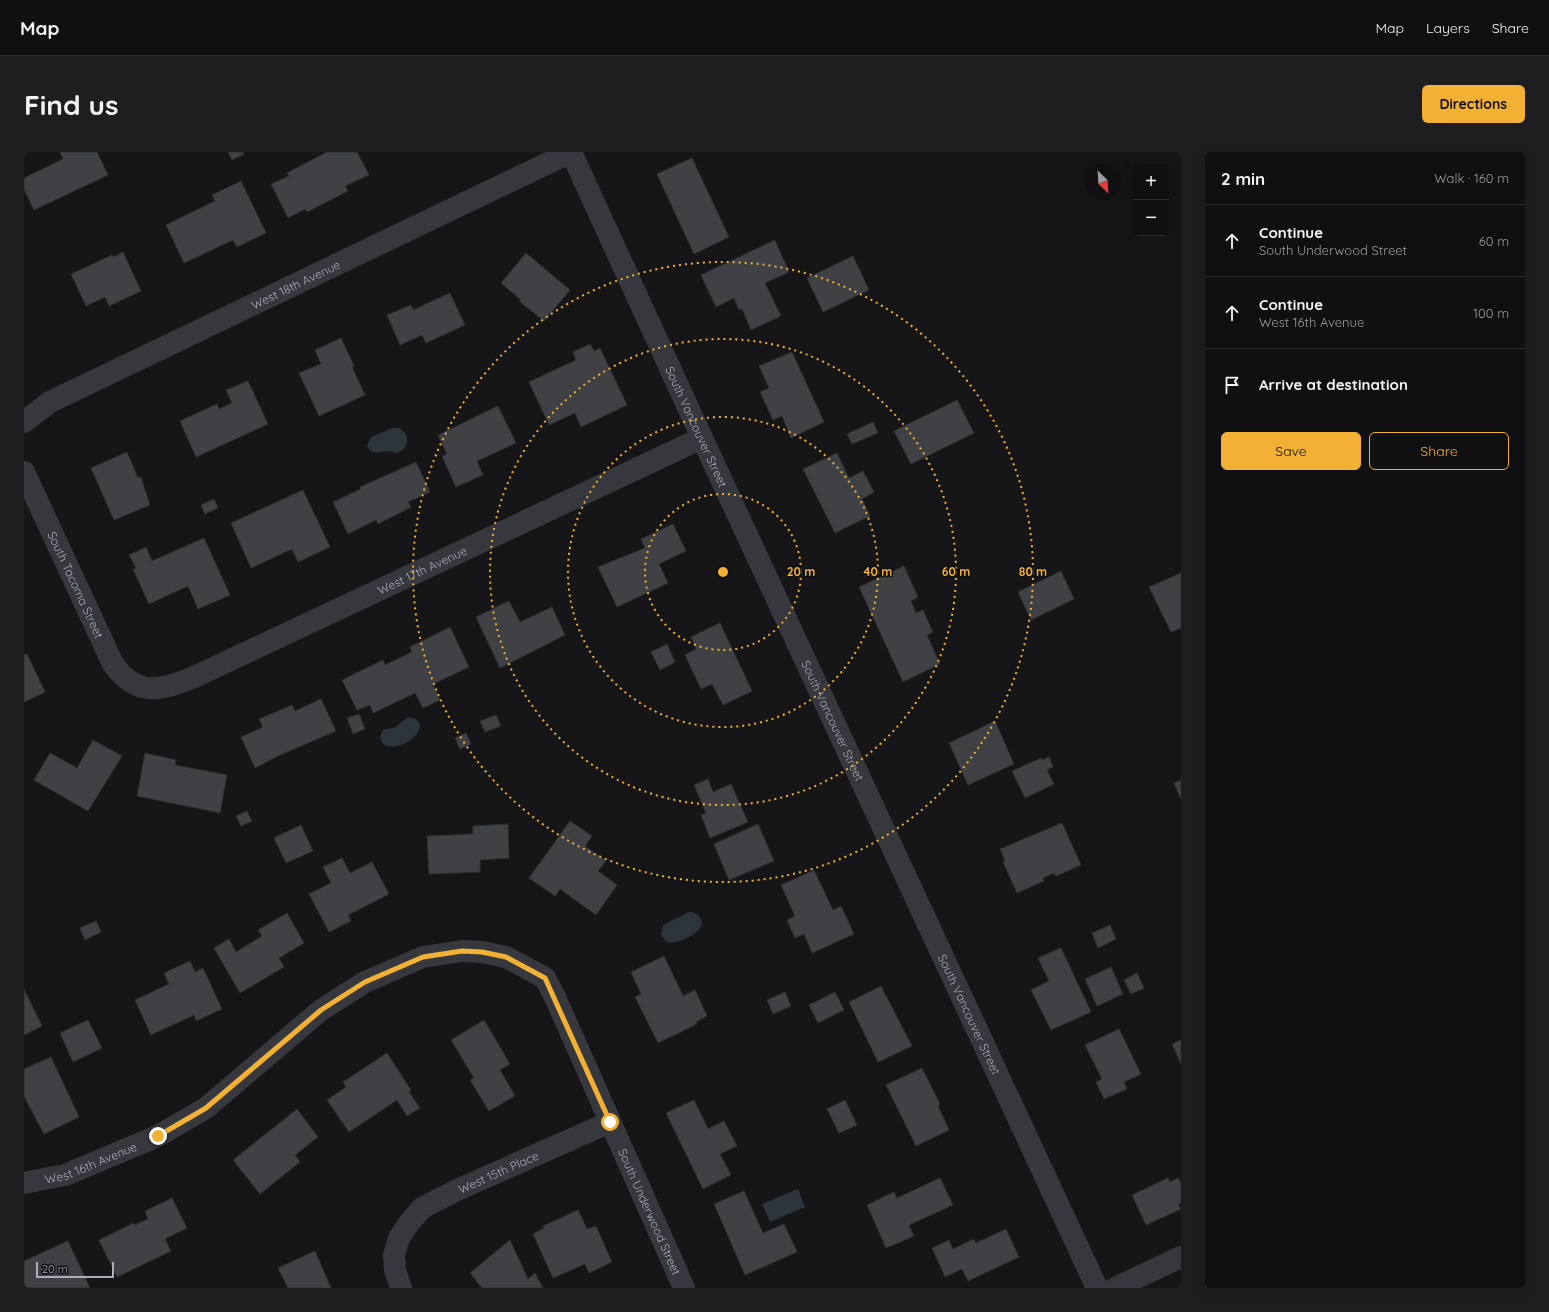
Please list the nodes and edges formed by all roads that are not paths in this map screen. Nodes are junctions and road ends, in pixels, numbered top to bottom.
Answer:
1 (571, 152) edge
2 (24, 422) edge
3 (702, 438) junction
4 (24, 472) edge
5 (140, 687) joint
6 (482, 952) joint
7 (610, 1122) junction
8 (24, 1183) edge
9 (1181, 1257) edge
10 (401, 1288) edge
11 (684, 1288) edge
12 (1097, 1288) edge
13 (1116, 1288) edge

1 - 2 street, West 18th Avenue
1 - 3 street, South Vancouver Street
3 - 5 street, West 17th Avenue
3 - 12 street, South Vancouver Street
4 - 5 street, South Tacoma Street
6 - 7 street, South Underwood Street
6 - 8 street, West 16th Avenue
7 - 10 street, West 15th Place
7 - 11 street, South Underwood Street
9 - 13 street

